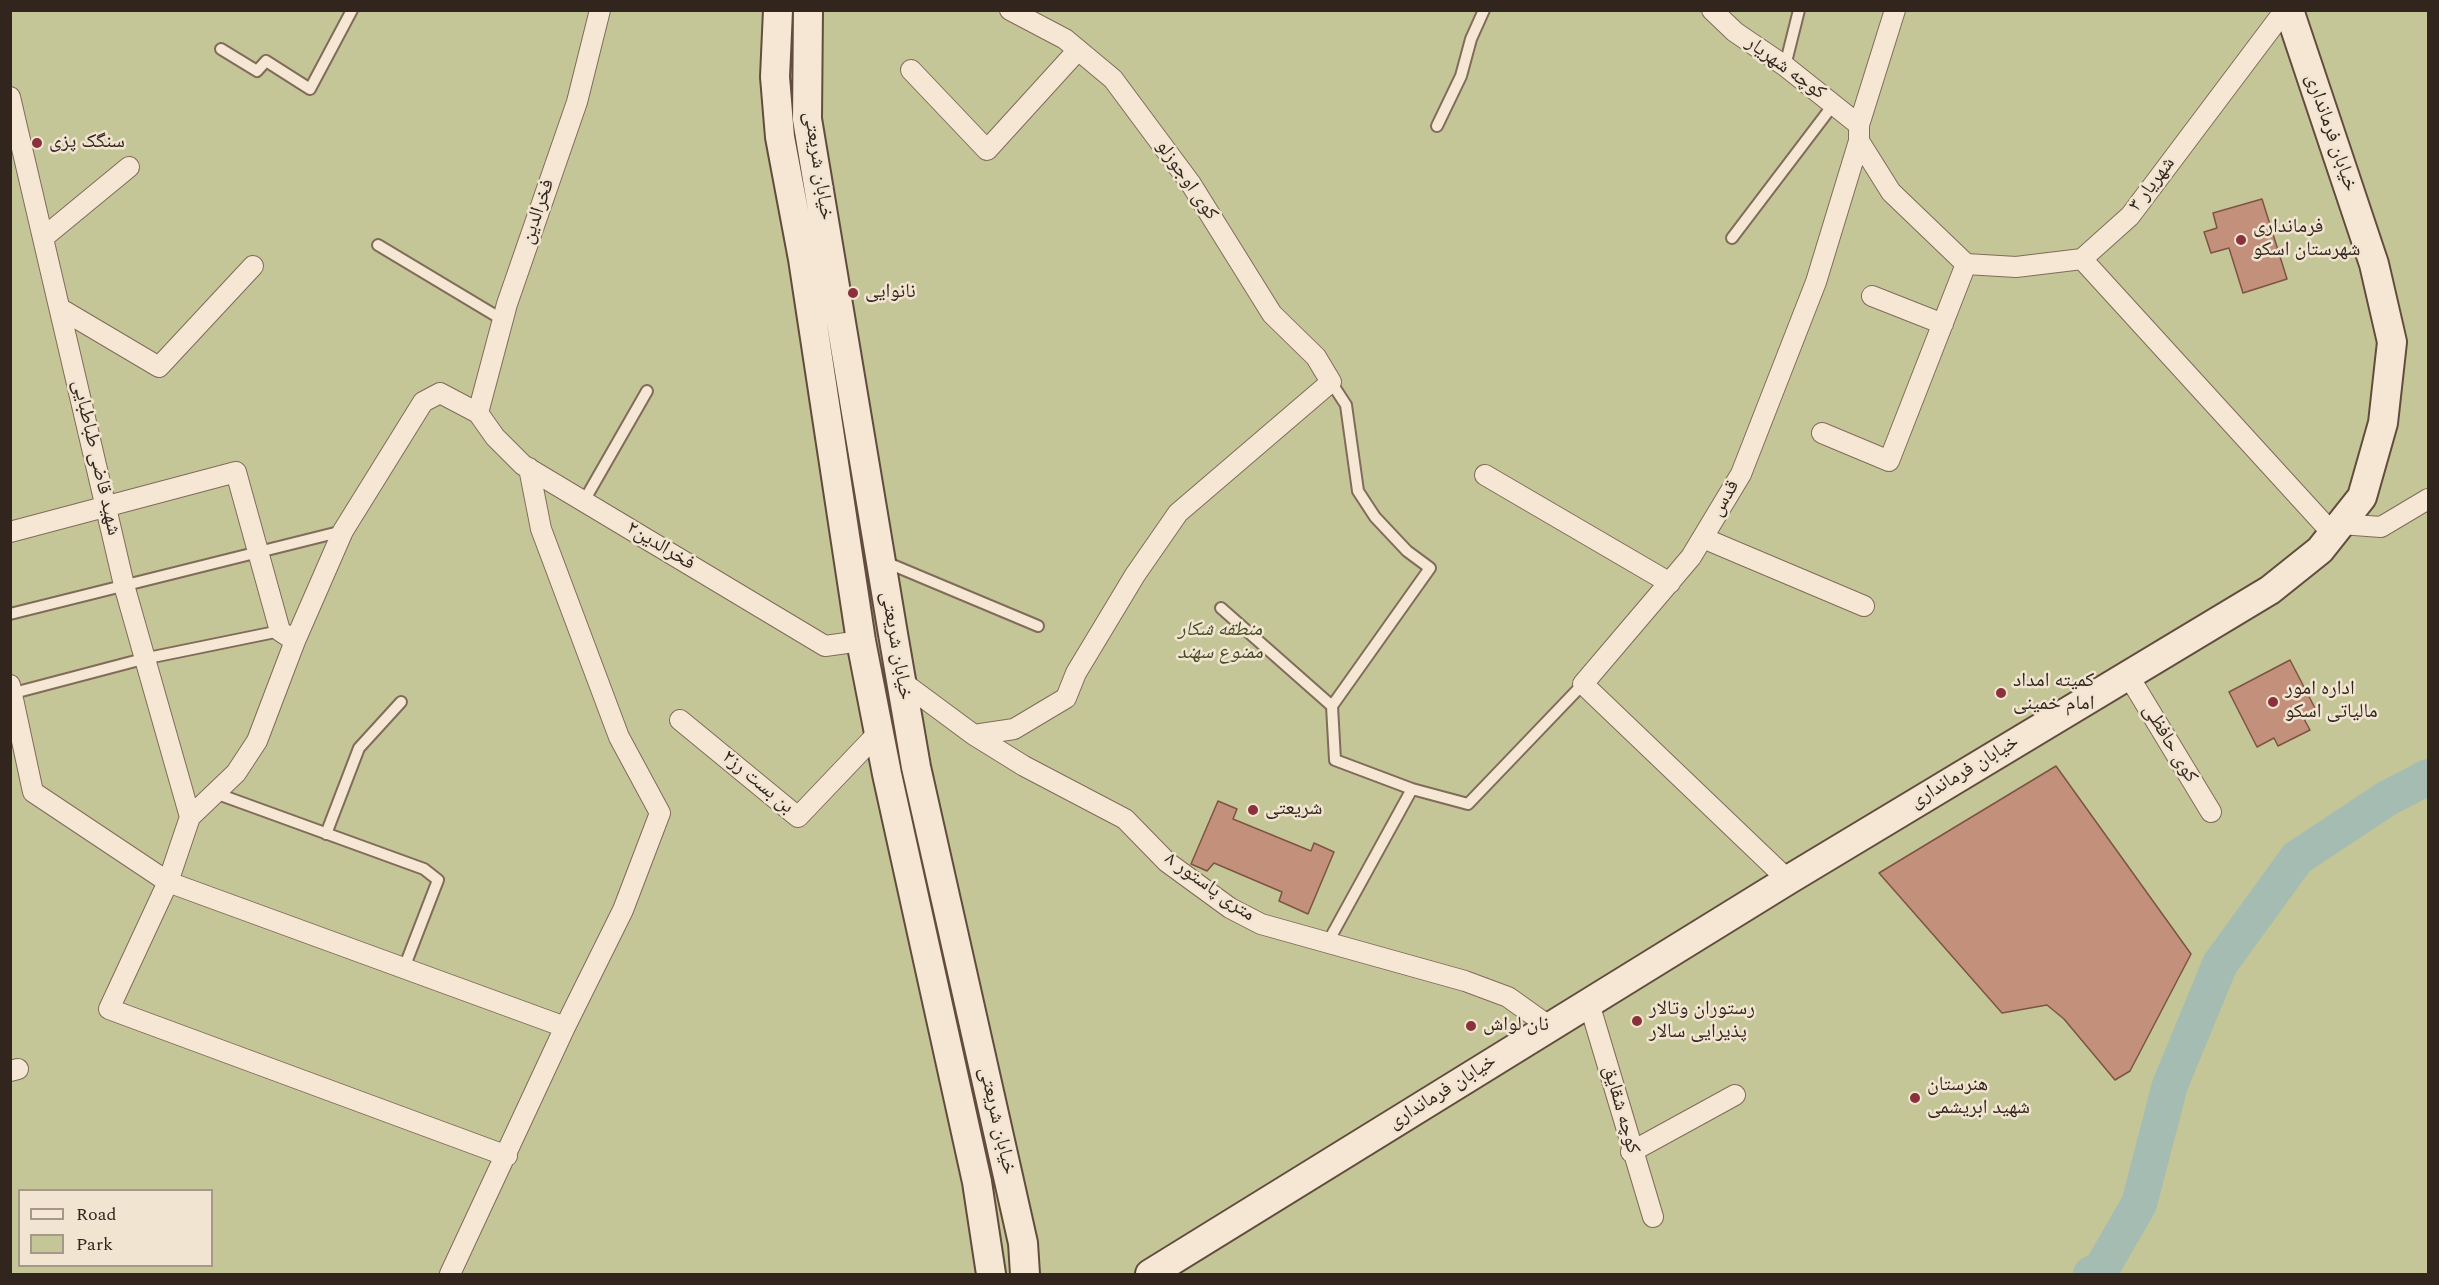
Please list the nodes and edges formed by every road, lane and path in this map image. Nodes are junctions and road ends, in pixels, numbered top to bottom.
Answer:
1 (352, 10) edge
2 (600, 10) edge
3 (778, 10) edge
4 (808, 10) edge
5 (1010, 10) edge
6 (1484, 10) edge
7 (1712, 10) edge
8 (1799, 10) edge
9 (1895, 10) edge
10 (2287, 10) edge
11 (221, 49) dead end
12 (1078, 50) junction
13 (1785, 66) junction
14 (911, 70) dead end
15 (10, 98) edge
16 (1833, 105) junction
17 (1437, 126) dead end
18 (1859, 133) junction
19 (129, 167) dead end
20 (44, 237) junction
21 (1732, 238) dead end
22 (378, 245) dead end
23 (2082, 258) junction
24 (1966, 264) junction
25 (254, 266) dead end
26 (1872, 296) dead end
27 (61, 309) junction
28 (503, 320) junction
29 (1943, 324) junction
30 (1331, 382) junction
31 (852, 387) junction
32 (647, 391) dead end
33 (822, 391) junction
34 (478, 413) junction
35 (1822, 433) dead end
36 (529, 468) junction
37 (1485, 475) dead end
38 (2428, 499) edge
39 (585, 501) junction
40 (107, 507) junction
41 (2337, 529) junction
42 (343, 531) junction
43 (10, 532) edge
44 (1703, 538) junction
45 (257, 550) junction
46 (880, 560) junction
47 (1670, 582) junction
48 (124, 585) junction
49 (1864, 606) dead end
50 (1221, 608) dead end
51 (10, 614) edge
52 (1038, 626) dead end
53 (288, 636) junction
54 (861, 641) junction
55 (143, 659) junction
56 (2128, 675) junction
57 (901, 681) junction
58 (1583, 684) junction
59 (11, 691) edge
60 (401, 702) dead end
61 (1332, 706) junction
62 (680, 720) dead end
63 (879, 732) junction
64 (974, 735) junction
65 (1412, 789) junction
66 (215, 793) junction
67 (2211, 812) dead end
68 (189, 817) junction
69 (326, 834) junction
70 (1788, 880) junction
71 (168, 882) junction
72 (1328, 942) junction
73 (404, 968) junction
74 (1589, 1002) junction
75 (565, 1027) junction
76 (1550, 1027) junction
77 (1736, 1095) dead end
78 (1631, 1152) junction
79 (507, 1156) junction
80 (1008, 1176) junction
81 (977, 1182) junction
82 (1653, 1217) dead end
83 (450, 1275) edge
84 (991, 1275) edge
85 (1025, 1275) edge
86 (1150, 1275) edge

1 - 11 lane
2 - 28 street, فخرالدین
3 - 33 main road, خیابان شریعتی
4 - 31 main road, خیابان شریعتی
5 - 12 street, کوی اوجوزلو
6 - 17 lane
7 - 13 street, کوچه شهریار
8 - 13 lane
9 - 18 street, قدس
10 - 23 street, شهریار ۳
10 - 41 main road, خیابان فرمانداری
12 - 14 street
12 - 30 street, کوی اوجوزلو
13 - 16 street, کوچه شهریار
15 - 20 street, شهید قاضی طباطبایی
16 - 18 street, کوچه شهریار
16 - 21 lane
18 - 24 street
18 - 44 street, قدس
19 - 20 street
20 - 27 street, شهید قاضی طباطبایی
22 - 28 lane
23 - 24 street
23 - 41 street
24 - 29 street
25 - 27 street
26 - 29 street
27 - 40 street, شهید قاضی طباطبایی
28 - 34 street, فخرالدین
29 - 35 street
30 - 61 lane
30 - 64 street
31 - 33 main road
31 - 46 main road, خیابان شریعتی
32 - 39 lane
33 - 54 main road, خیابان شریعتی
34 - 36 street, فخرالدین۲
34 - 42 street
36 - 39 street, فخرالدین۲
36 - 75 street
37 - 47 street
38 - 41 street
39 - 54 street, فخرالدین۲
40 - 43 street
40 - 45 street
40 - 48 street, شهید قاضی طباطبایی
41 - 56 main road, خیابان فرمانداری
42 - 45 lane
42 - 53 street
44 - 47 street, قدس
44 - 49 street
45 - 48 lane
45 - 53 street
46 - 52 lane
46 - 57 main road, خیابان شریعتی
47 - 58 street, قدس
48 - 51 lane
48 - 55 street, شهید قاضی طباطبایی
50 - 61 lane
53 - 55 lane
53 - 66 street
54 - 63 main road, خیابان شریعتی
55 - 59 lane
55 - 68 street, شهید قاضی طباطبایی
56 - 67 street, کوی حافظی
56 - 70 main road, خیابان فرمانداری
57 - 64 street, ۸ متری پاستور
57 - 80 main road, خیابان شریعتی
58 - 65 lane
58 - 70 street
59 - 71 street
60 - 69 lane
61 - 65 lane
62 - 63 street, بن بست رز۲
63 - 81 main road, خیابان شریعتی
64 - 72 street, ۸ متری پاستور
65 - 72 lane
66 - 68 street
66 - 69 lane
68 - 71 street
69 - 73 lane
70 - 74 main road, خیابان فرمانداری
71 - 73 street
71 - 79 street
72 - 76 street, ۸ متری پاستور
73 - 75 street
74 - 76 main road, خیابان فرمانداری
74 - 78 street, کوچه شقایق
75 - 79 street
76 - 86 main road, خیابان فرمانداری
77 - 78 street
78 - 82 street, کوچه شقایق
79 - 83 street
80 - 81 main road
80 - 85 main road, خیابان شریعتی
81 - 84 main road, خیابان شریعتی

